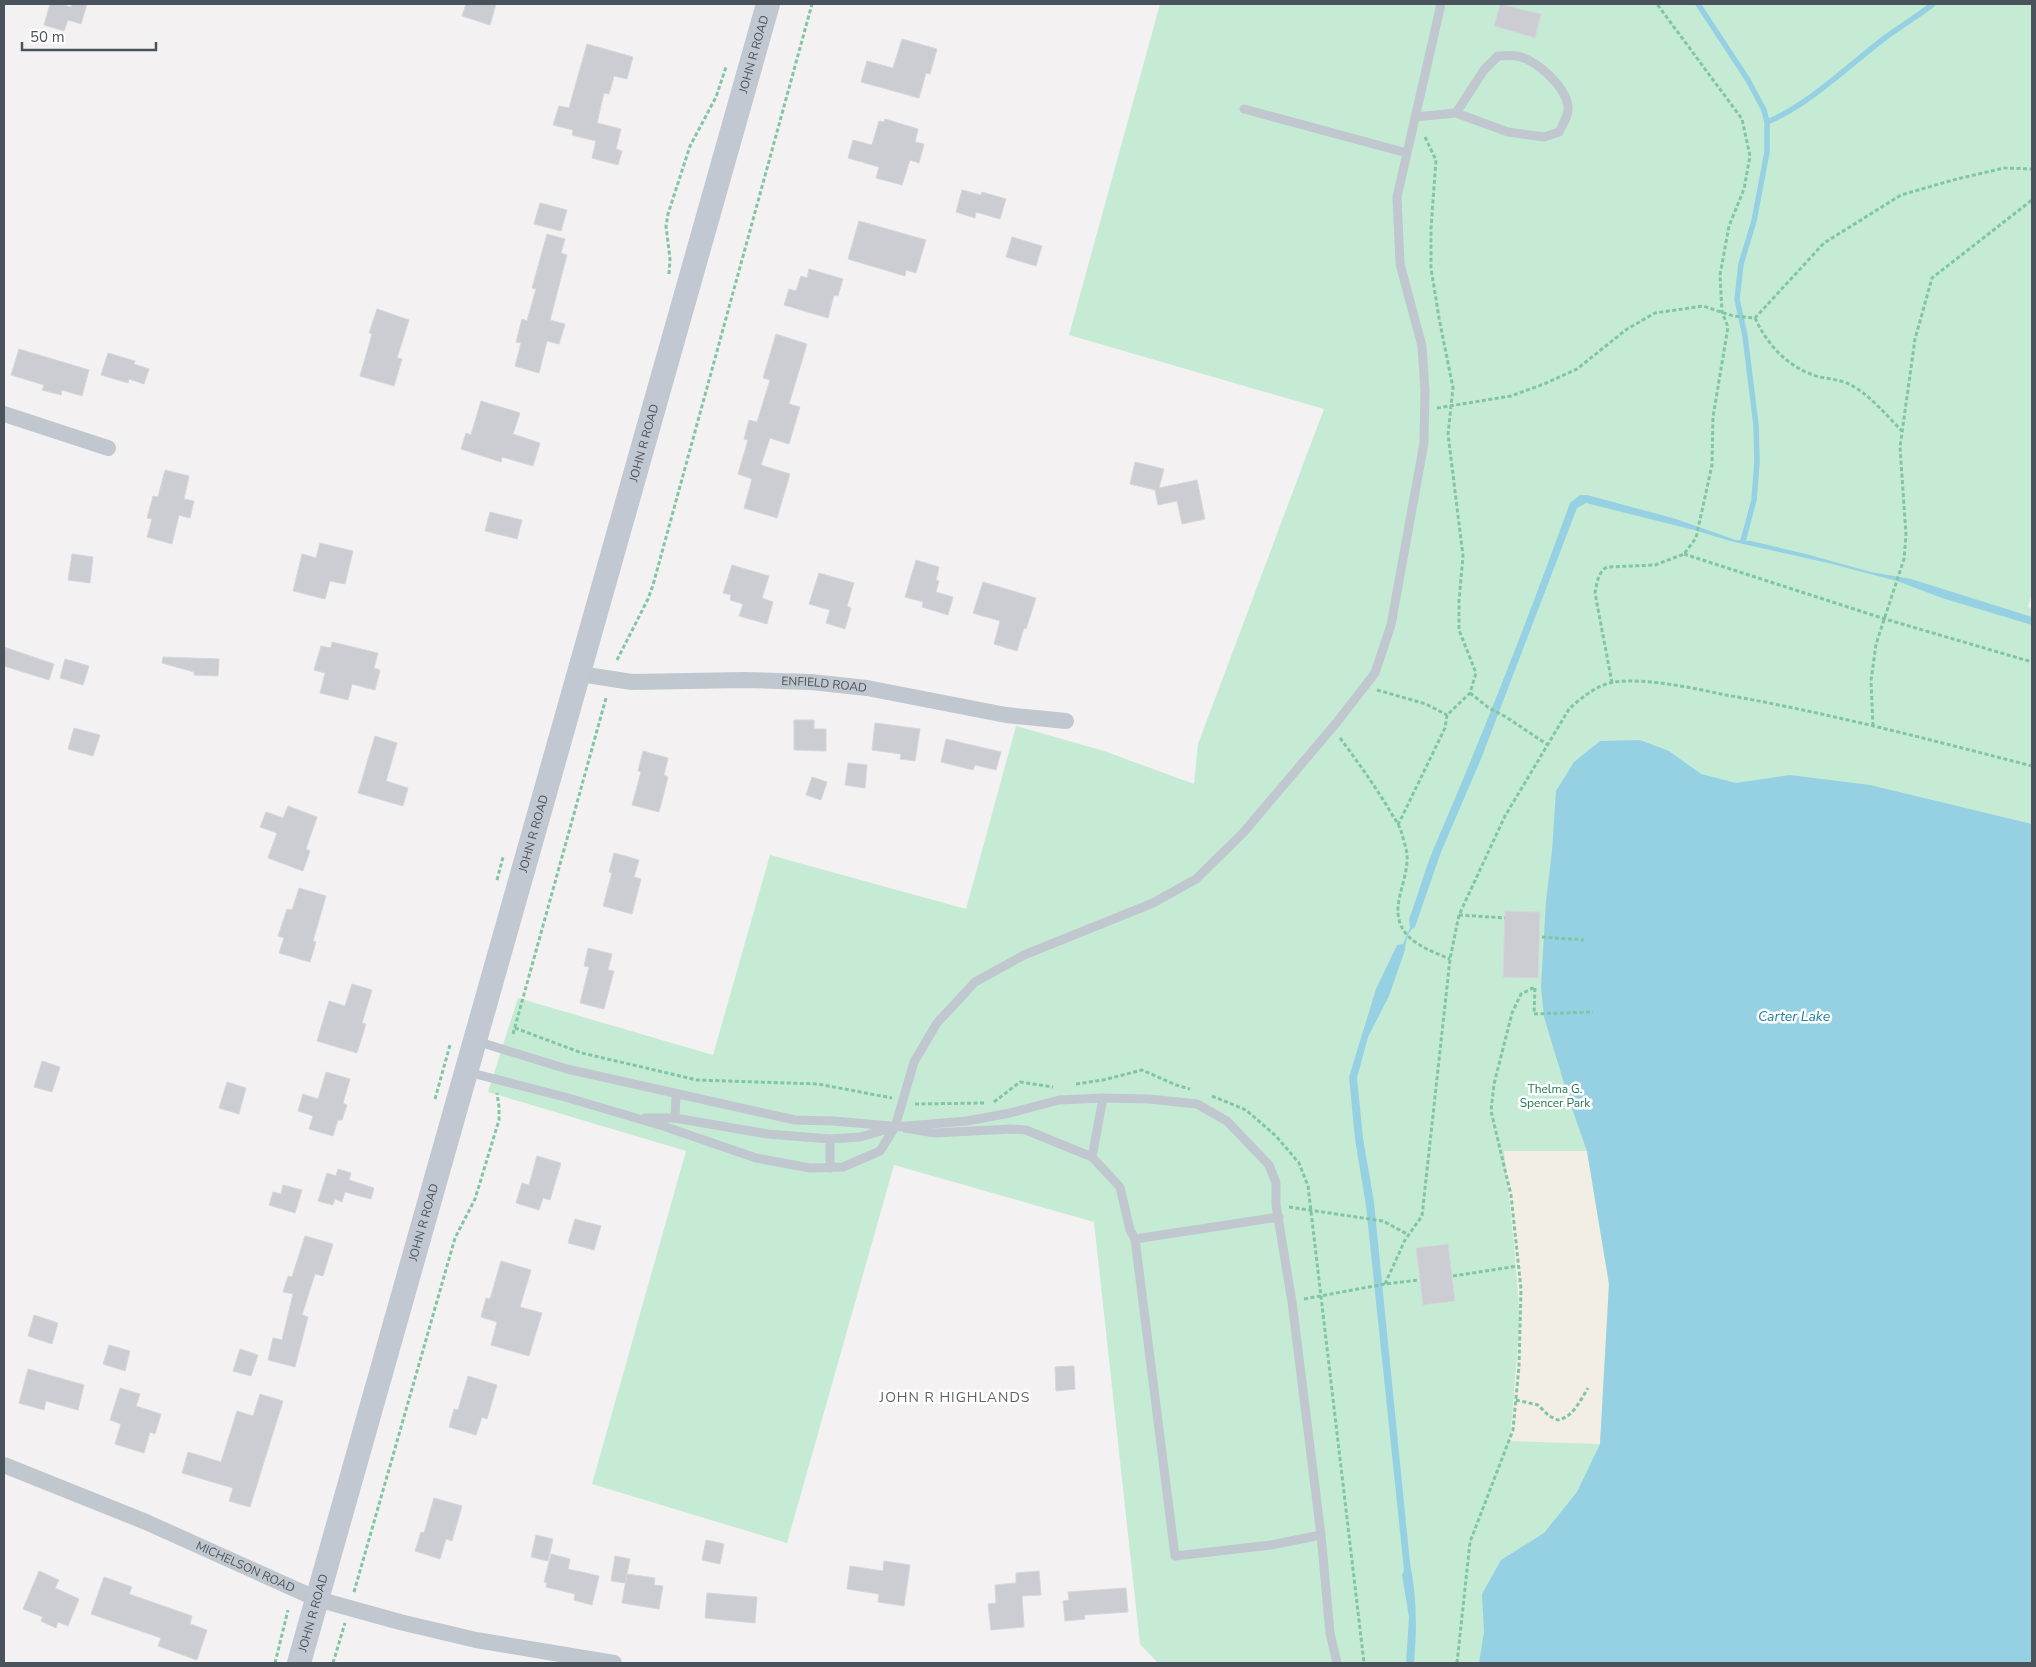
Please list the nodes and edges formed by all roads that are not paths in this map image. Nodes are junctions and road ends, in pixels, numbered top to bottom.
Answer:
1 (768, 4) edge
2 (1441, 4) edge
3 (1244, 109) dead end
4 (1456, 113) junction
5 (1415, 117) junction
6 (1407, 153) junction
7 (4, 414) edge
8 (108, 448) dead end
9 (580, 674) junction
10 (1066, 721) dead end
11 (476, 1041) junction
12 (467, 1072) junction
13 (676, 1094) junction
14 (1103, 1098) junction
15 (675, 1118) junction
16 (637, 1119) junction
17 (895, 1127) junction
18 (830, 1139) junction
19 (1092, 1158) junction
20 (830, 1168) junction
21 (1279, 1217) junction
22 (1134, 1239) junction
23 (4, 1465) edge
24 (1321, 1535) junction
25 (317, 1599) junction
26 (299, 1663) edge
27 (614, 1663) edge
28 (1337, 1663) edge

1 - 9 main road, JOHN R ROAD
2 - 5 lane
3 - 6 lane
4 - 4 lane
4 - 5 lane
5 - 6 lane
6 - 17 lane
7 - 8 street
9 - 10 street, ENFIELD ROAD
9 - 11 main road, JOHN R ROAD
11 - 12 main road, JOHN R ROAD
11 - 13 lane
12 - 16 lane
12 - 25 main road, JOHN R ROAD
13 - 15 lane
13 - 17 lane
14 - 17 lane
14 - 19 lane
14 - 21 lane
15 - 16 lane
15 - 18 lane
16 - 20 lane
17 - 18 lane
17 - 19 lane
17 - 20 lane
18 - 20 lane
19 - 22 lane
21 - 22 lane
21 - 24 lane
22 - 24 lane
23 - 25 street, MICHELSON ROAD
24 - 28 lane
25 - 26 main road, JOHN R ROAD
25 - 27 street, MICHELSON ROAD

